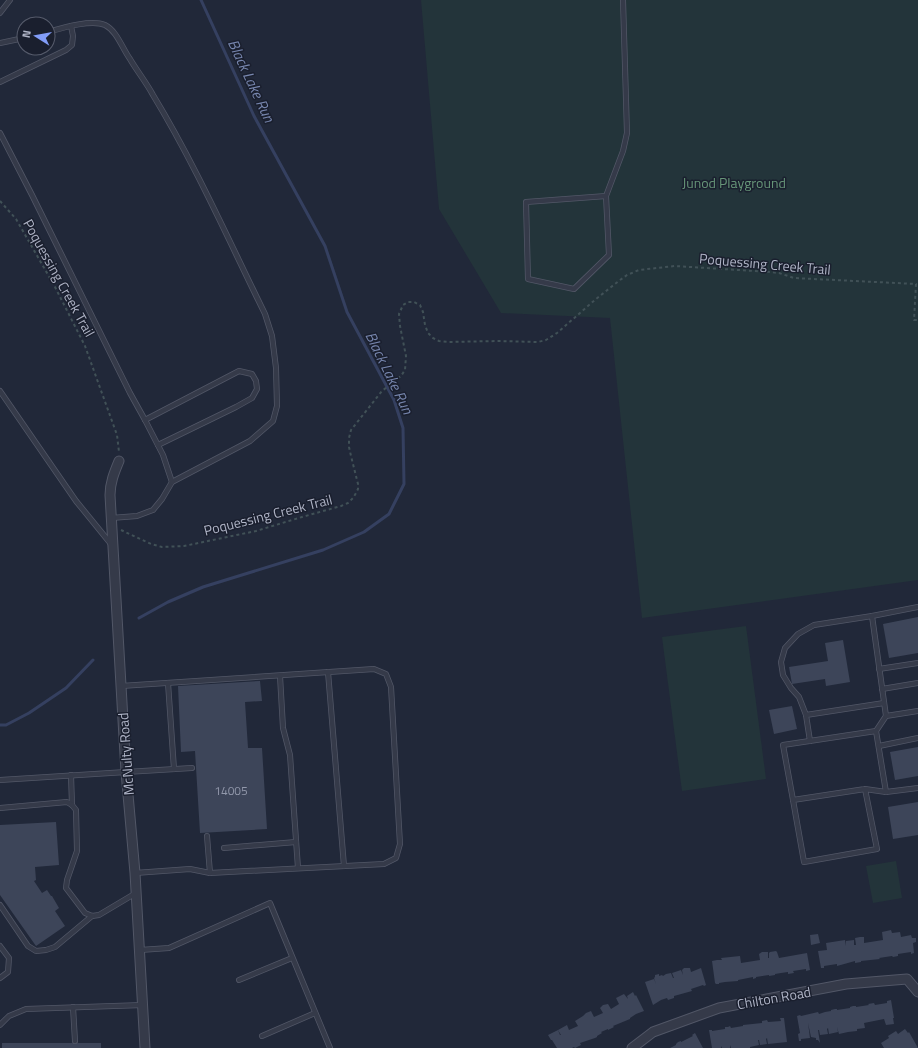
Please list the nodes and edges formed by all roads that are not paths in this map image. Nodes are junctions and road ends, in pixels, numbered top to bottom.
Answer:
1 (10, 0) edge
2 (623, 0) edge
3 (0, 13) edge
4 (71, 26) junction
5 (56, 30) edge
6 (16, 40) edge
7 (0, 43) edge
8 (0, 82) edge
9 (0, 133) edge
10 (606, 196) junction
11 (0, 392) edge
12 (145, 420) junction
13 (158, 445) junction
14 (119, 461) road end
15 (172, 482) junction
16 (111, 518) junction
17 (112, 545) junction
18 (918, 607) edge
19 (872, 616) junction
20 (918, 664) edge
21 (879, 669) junction
22 (328, 672) junction
23 (280, 676) junction
24 (168, 683) junction
25 (918, 683) edge
26 (121, 686) junction
27 (882, 689) junction
28 (884, 703) junction
29 (918, 711) edge
30 (806, 715) junction
31 (886, 716) junction
32 (876, 731) junction
33 (918, 738) edge
34 (810, 741) junction
35 (879, 746) junction
36 (192, 768) dead end
37 (174, 769) junction
38 (126, 772) junction
39 (71, 775) junction
40 (0, 780) edge
41 (918, 788) edge
42 (865, 789) junction
43 (886, 792) junction
44 (793, 800) junction
45 (72, 805) junction
46 (0, 808) edge
47 (207, 836) dead end
48 (296, 842) junction
49 (224, 848) dead end
50 (344, 866) junction
51 (298, 868) junction
52 (135, 873) junction
53 (210, 873) junction
54 (136, 893) junction
55 (0, 905) edge
56 (92, 916) junction
57 (0, 946) edge
58 (140, 950) junction
59 (292, 958) junction
60 (0, 978) edge
61 (239, 980) dead end
62 (918, 992) edge
63 (143, 1005) junction
64 (73, 1007) junction
65 (315, 1013) junction
66 (0, 1025) edge
67 (262, 1036) dead end
68 (75, 1041) dead end
69 (146, 1048) edge
70 (330, 1048) edge
71 (632, 1048) edge

1 - 3 lane
2 - 10 lane
4 - 5 lane
4 - 8 lane
4 - 15 lane
6 - 7 lane
9 - 12 lane
10 - 10 lane
11 - 17 lane
12 - 13 lane
12 - 13 lane
13 - 15 lane
14 - 16 street, McNulty Road
15 - 16 lane
16 - 17 street, McNulty Road
17 - 26 street, McNulty Road
18 - 19 lane
19 - 21 lane
19 - 30 lane
20 - 21 lane
21 - 27 lane
22 - 23 lane
22 - 50 lane
22 - 50 lane
23 - 24 lane
23 - 48 lane
24 - 26 lane
24 - 37 lane
25 - 27 lane
26 - 38 street, McNulty Road
27 - 28 lane
28 - 30 lane
28 - 31 lane
29 - 31 lane
30 - 34 lane
31 - 32 lane
32 - 34 lane
32 - 35 lane
33 - 35 lane
34 - 44 lane
35 - 43 lane
36 - 37 lane
37 - 38 lane
38 - 39 lane
38 - 52 street, McNulty Road
39 - 40 lane
39 - 45 lane
41 - 43 lane
42 - 43 lane
42 - 44 lane
42 - 44 lane
45 - 46 lane
45 - 56 lane
47 - 53 lane
48 - 49 lane
48 - 51 lane
50 - 51 lane
51 - 53 lane
52 - 53 lane
52 - 54 street, McNulty Road
54 - 56 lane
54 - 58 street, McNulty Road
55 - 56 lane
57 - 60 lane
58 - 59 lane
58 - 63 street, McNulty Road
59 - 61 lane
59 - 65 lane
62 - 71 street, Chilton Road
63 - 64 lane
63 - 69 street, McNulty Road
64 - 66 lane
64 - 68 lane
65 - 67 lane
65 - 70 lane

